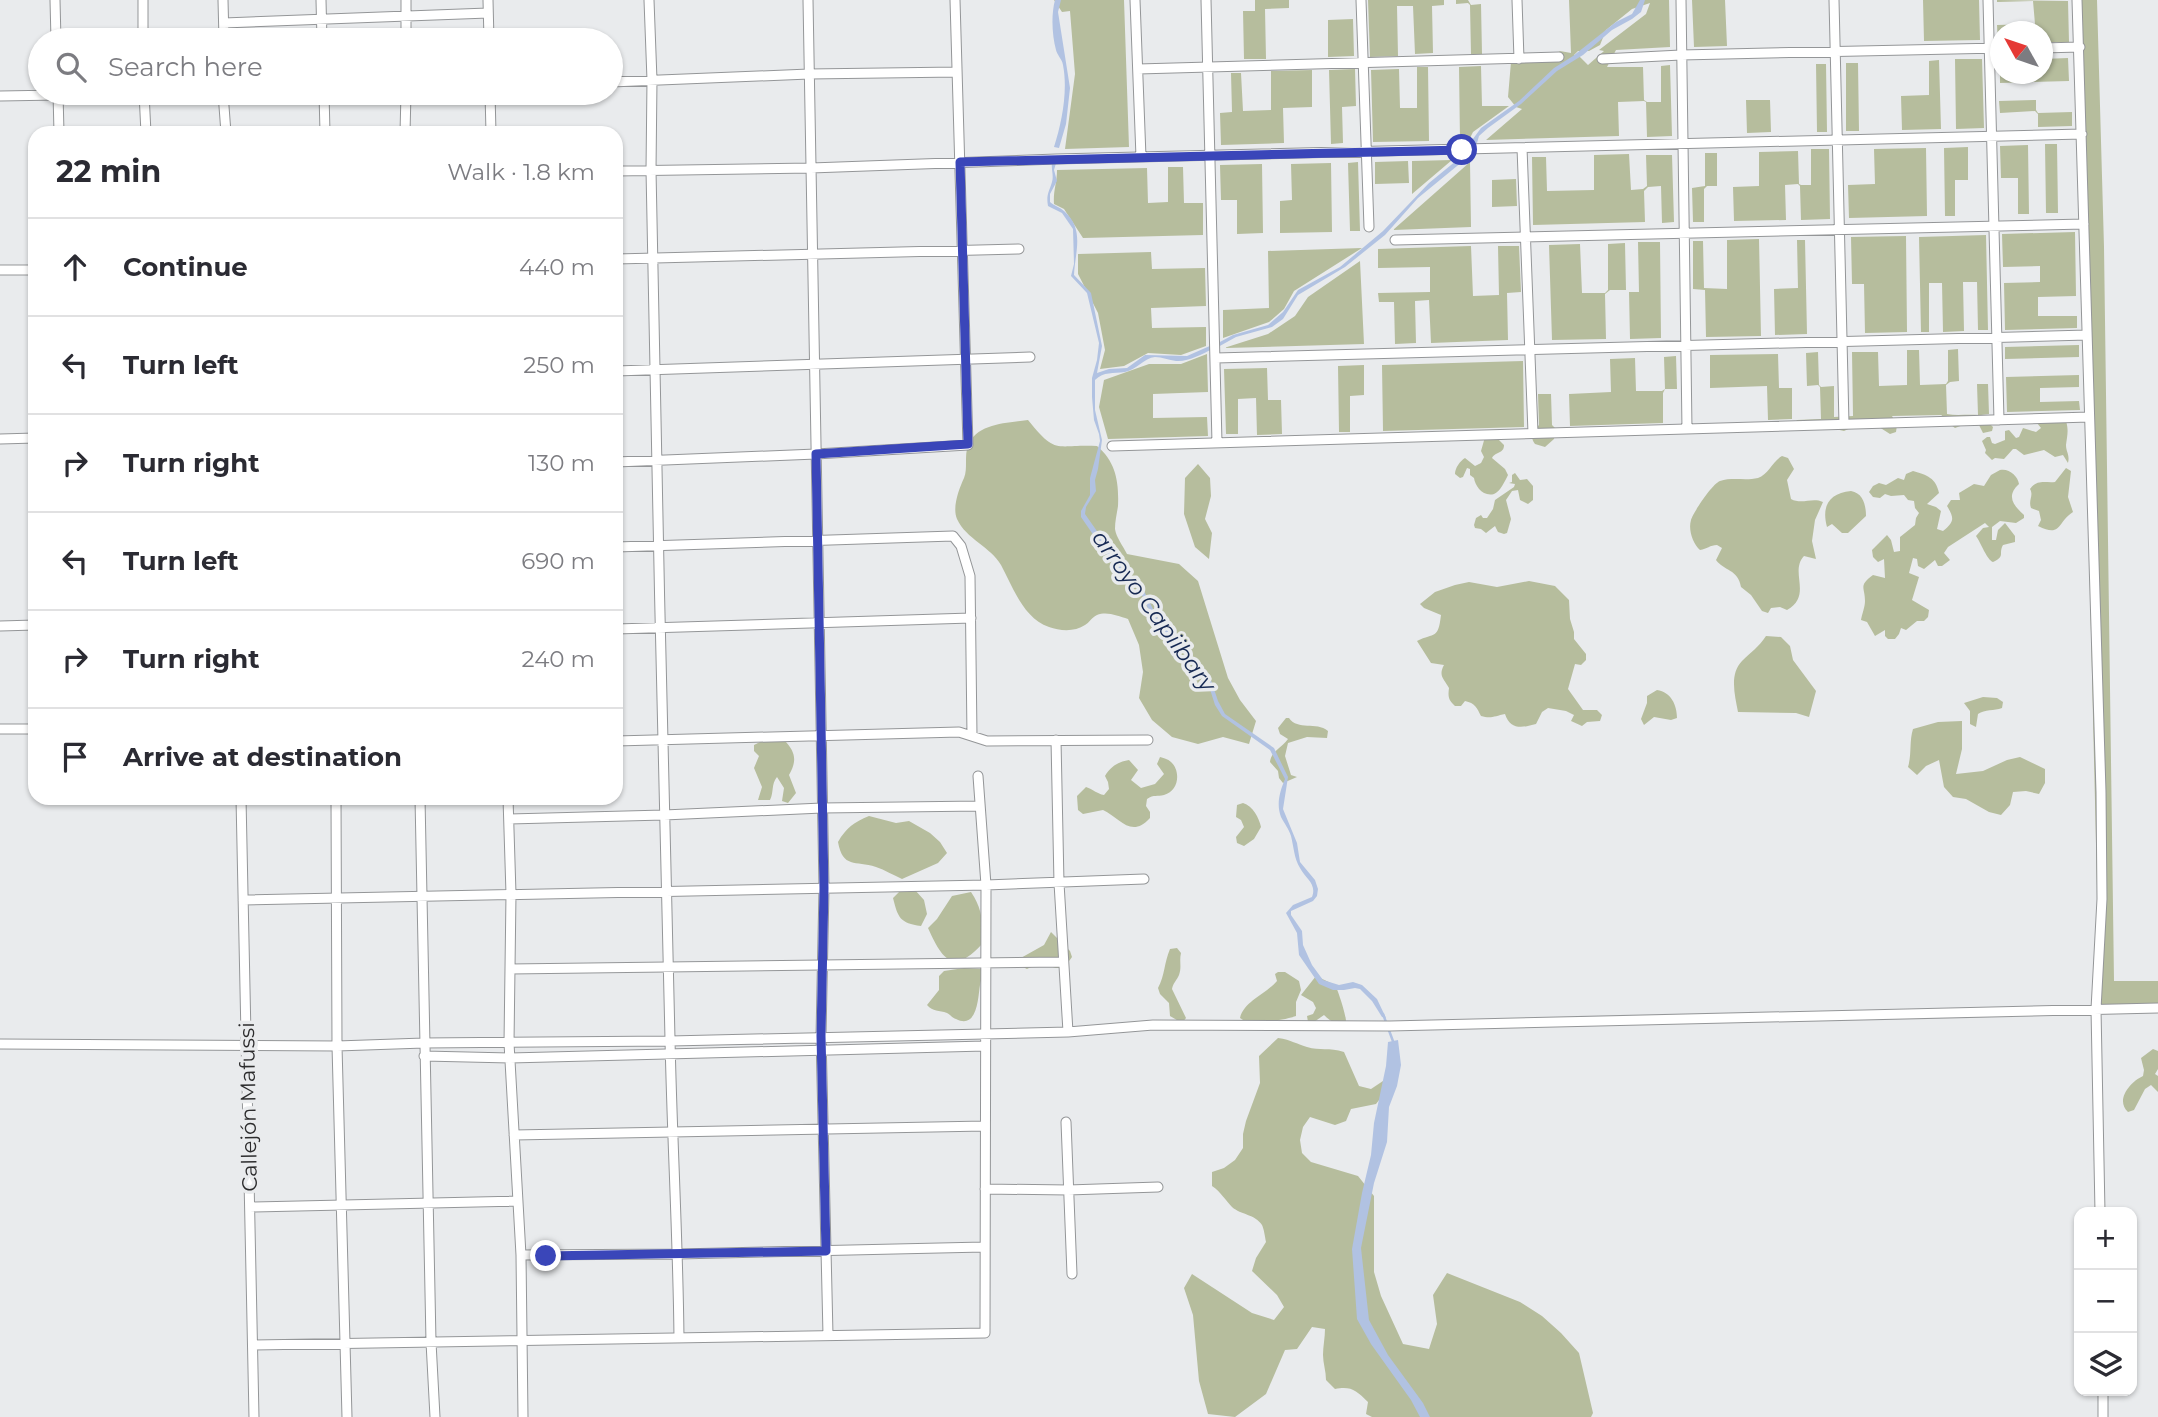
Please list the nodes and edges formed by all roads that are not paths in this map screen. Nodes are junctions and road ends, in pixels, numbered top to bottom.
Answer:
1 (55, 0) edge
2 (142, 0) edge
3 (223, 0) edge
4 (321, 0) edge
5 (406, 0) edge
6 (488, 0) edge
7 (649, 0) edge
8 (808, 0) edge
9 (955, 0) edge
10 (1135, 0) edge
11 (1206, 0) edge
12 (1362, 0) edge
13 (1517, 0) edge
14 (1681, 0) edge
15 (1834, 0) edge
16 (1988, 0) edge
17 (2077, 0) edge
18 (488, 13) junction
19 (407, 16) junction
20 (321, 20) junction
21 (224, 23) junction
22 (56, 28) edge
23 (143, 28) edge
24 (224, 28) edge
25 (321, 28) edge
26 (407, 28) edge
27 (489, 28) edge
28 (2080, 47) junction
29 (1989, 48) junction
30 (2053, 48) edge
31 (1836, 52) junction
32 (1681, 55) junction
33 (1559, 58) dead end
34 (1519, 59) junction
35 (1602, 59) dead end
36 (1364, 63) junction
37 (1208, 67) junction
38 (1138, 69) junction
39 (957, 72) junction
40 (809, 74) junction
41 (652, 80) junction
42 (623, 81) edge
43 (28, 95) edge
44 (0, 96) edge
45 (58, 105) edge
46 (145, 105) edge
47 (224, 105) edge
48 (324, 105) edge
49 (406, 105) edge
50 (490, 105) edge
51 (59, 126) edge
52 (146, 126) edge
53 (225, 126) edge
54 (325, 126) edge
55 (405, 126) edge
56 (491, 126) edge
57 (2082, 134) junction
58 (1992, 136) junction
59 (1838, 140) junction
60 (1683, 144) junction
61 (1522, 148) junction
62 (1367, 152) junction
63 (1210, 155) junction
64 (1141, 157) junction
65 (960, 162) junction
66 (811, 167) junction
67 (651, 170) junction
68 (623, 171) edge
69 (2084, 224) junction
70 (1994, 226) junction
71 (1369, 227) dead end
72 (1840, 229) junction
73 (1684, 233) junction
74 (1525, 237) junction
75 (1395, 240) dead end
76 (1019, 248) dead end
77 (962, 251) junction
78 (813, 255) junction
79 (653, 259) junction
80 (623, 260) edge
81 (0, 270) edge
82 (28, 270) edge
83 (2087, 335) junction
84 (1997, 337) junction
85 (1842, 342) junction
86 (1686, 346) junction
87 (1530, 350) junction
88 (1030, 357) dead end
89 (1216, 359) junction
90 (965, 361) junction
91 (815, 364) junction
92 (655, 370) junction
93 (623, 371) edge
94 (2089, 417) junction
95 (1999, 420) junction
96 (1844, 424) junction
97 (1687, 429) junction
98 (1533, 433) junction
99 (28, 438) edge
100 (0, 439) edge
101 (1217, 443) junction
102 (1112, 446) dead end
103 (816, 454) junction
104 (657, 461) junction
105 (623, 462) edge
106 (817, 541) junction
107 (660, 546) junction
108 (623, 547) edge
109 (971, 618) junction
110 (819, 622) junction
111 (28, 625) edge
112 (0, 626) edge
113 (661, 628) junction
114 (623, 629) edge
115 (0, 729) edge
116 (28, 729) edge
117 (821, 736) junction
118 (972, 736) junction
119 (664, 740) junction
120 (1056, 740) junction
121 (1148, 740) dead end
122 (623, 741) edge
123 (978, 776) dead end
124 (241, 805) edge
125 (336, 805) edge
126 (421, 805) edge
127 (508, 805) edge
128 (980, 806) junction
129 (822, 808) junction
130 (664, 815) junction
131 (509, 819) junction
132 (1144, 879) dead end
133 (1059, 883) junction
134 (986, 884) junction
135 (824, 888) junction
136 (667, 891) junction
137 (511, 894) junction
138 (422, 896) junction
139 (338, 898) junction
140 (243, 900) junction
141 (1063, 962) junction
142 (986, 963) junction
143 (668, 966) junction
144 (822, 966) junction
145 (510, 969) junction
146 (2158, 1008) edge
147 (2096, 1009) junction
148 (1068, 1032) junction
149 (985, 1034) junction
150 (821, 1036) junction
151 (670, 1041) junction
152 (424, 1043) junction
153 (509, 1043) junction
154 (0, 1044) edge
155 (247, 1044) junction
156 (337, 1046) junction
157 (985, 1046) junction
158 (822, 1050) junction
159 (670, 1054) junction
160 (425, 1056) junction
161 (510, 1058) junction
162 (1066, 1122) dead end
163 (985, 1126) junction
164 (823, 1129) junction
165 (673, 1132) junction
166 (514, 1136) junction
167 (1158, 1186) dead end
168 (985, 1189) junction
169 (1068, 1190) junction
170 (517, 1201) junction
171 (428, 1203) junction
172 (341, 1205) junction
173 (250, 1207) junction
174 (2099, 1207) edge
175 (984, 1247) junction
176 (826, 1251) junction
177 (678, 1254) junction
178 (521, 1255) junction
179 (1072, 1274) dead end
180 (828, 1335) junction
181 (679, 1338) junction
182 (522, 1340) junction
183 (431, 1342) junction
184 (344, 1343) junction
185 (253, 1345) junction
186 (2102, 1396) edge
187 (254, 1417) edge
188 (347, 1417) edge
189 (435, 1417) edge
190 (523, 1417) edge
191 (2103, 1417) edge

1 - 22 street
2 - 23 street
3 - 21 street
4 - 20 street
5 - 19 street
6 - 18 street
7 - 41 street
8 - 40 street
9 - 39 street
10 - 38 street
11 - 37 street
12 - 36 street
13 - 34 street
14 - 32 street
15 - 31 street
16 - 29 street
17 - 28 street
18 - 19 street
18 - 27 street
19 - 20 street
19 - 26 street
20 - 21 street
20 - 25 street
21 - 24 street
28 - 30 street
28 - 57 street
29 - 31 street
29 - 58 street
31 - 32 street
31 - 59 street
32 - 35 street
32 - 60 street
33 - 34 street
34 - 36 street
36 - 37 street
36 - 62 street
37 - 38 street
37 - 63 street
38 - 64 street
39 - 40 street
39 - 65 street
40 - 41 street
40 - 66 street
41 - 42 street
41 - 67 street
43 - 44 street
45 - 51 street
46 - 52 street
47 - 53 street
48 - 54 street
49 - 55 street
50 - 56 street
57 - 58 street
57 - 69 street
58 - 59 street
58 - 70 street
59 - 60 street
59 - 72 street
60 - 61 street
60 - 73 street
61 - 62 street
61 - 74 street
62 - 63 street
62 - 71 street
63 - 64 street
63 - 89 street
64 - 65 street
65 - 66 street
65 - 77 street
66 - 67 street
66 - 78 street
67 - 68 street
67 - 79 street
69 - 70 street
69 - 83 street
70 - 72 street
70 - 84 street
72 - 73 street
72 - 85 street
73 - 74 street
73 - 86 street
74 - 75 street
74 - 87 street
76 - 77 street
77 - 78 street
77 - 90 street
78 - 79 street
78 - 91 street
79 - 80 street
79 - 92 street
81 - 82 street
83 - 84 street
83 - 94 street
84 - 85 street
84 - 95 street
85 - 86 street
85 - 96 street
86 - 87 street
86 - 97 street
87 - 89 street
87 - 98 street
88 - 90 street
89 - 101 street
90 - 91 street
90 - 103 street
91 - 92 street
91 - 103 street
92 - 93 street
92 - 104 street
94 - 95 street
94 - 147 street
95 - 96 street
96 - 97 street
97 - 98 street
98 - 101 street
99 - 100 street
101 - 102 street
103 - 104 street
103 - 106 street
104 - 105 street
104 - 107 street
106 - 107 street
106 - 109 street
106 - 110 street
107 - 108 street
107 - 113 street
109 - 110 street
109 - 118 street
110 - 113 street
110 - 117 street
111 - 112 street
113 - 114 street
113 - 119 street
115 - 116 street
117 - 118 street
117 - 119 street
117 - 129 street
118 - 120 street
119 - 122 street
119 - 130 street
120 - 121 street
120 - 133 street
123 - 128 street
124 - 140 street, Callejón Mafussi
125 - 139 street
126 - 138 street
127 - 131 street
128 - 129 street
128 - 134 street
129 - 130 street
129 - 135 street
130 - 131 street
130 - 136 street
131 - 137 street
132 - 133 street
133 - 134 street
133 - 141 street
134 - 135 street
134 - 142 street
135 - 136 street
135 - 144 street
136 - 137 street
136 - 143 street
137 - 138 street
137 - 145 street
138 - 139 street
138 - 152 street
139 - 140 street
139 - 156 street
140 - 155 street, Callejón Mafussi
141 - 142 street
141 - 148 street
142 - 144 street
142 - 149 street
143 - 144 street
143 - 145 street
143 - 151 street
144 - 150 street
145 - 153 street
146 - 147 street
147 - 148 street
147 - 174 street
148 - 149 street
149 - 150 street
149 - 157 street
150 - 151 street
150 - 158 street
151 - 153 street
151 - 159 street
152 - 153 street
152 - 156 street
152 - 160 street
153 - 161 street
154 - 155 street
155 - 156 street
155 - 173 street, Callejón Mafussi
156 - 172 street
157 - 158 street
157 - 163 street
158 - 159 street
158 - 164 street
159 - 161 street
159 - 165 street
160 - 161 street
160 - 171 street
161 - 166 street
162 - 169 street
163 - 164 street
163 - 168 street
164 - 165 street
164 - 176 street
165 - 166 street
165 - 177 street
166 - 170 street
167 - 169 street
168 - 169 street
168 - 175 street
169 - 179 street
170 - 171 street
170 - 178 street
171 - 172 street
171 - 183 street
172 - 173 street
172 - 184 street
173 - 185 street, Callejón Mafussi
175 - 176 street
175 - 180 street
176 - 177 street
176 - 180 street
177 - 178 street
177 - 181 street
178 - 182 street
180 - 181 street
181 - 182 street
182 - 183 street
182 - 190 street
183 - 184 street
183 - 189 street
184 - 185 street
184 - 188 street
185 - 187 street, Callejón Mafussi
186 - 191 street

